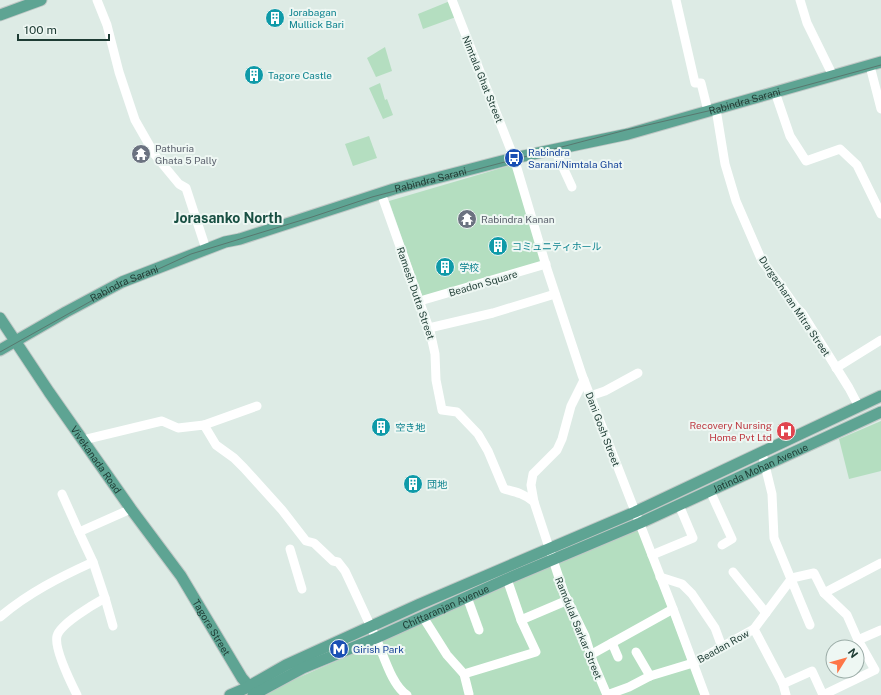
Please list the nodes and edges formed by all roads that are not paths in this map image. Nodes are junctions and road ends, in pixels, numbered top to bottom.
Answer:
1 (41, 0) edge
2 (97, 0) edge
3 (452, 0) edge
4 (676, 0) edge
5 (800, 0) edge
6 (0, 15) edge
7 (881, 62) edge
8 (870, 66) junction
9 (833, 76) junction
10 (775, 92) junction
11 (881, 109) edge
12 (712, 110) junction
13 (555, 150) junction
14 (514, 158) junction
15 (572, 187) dead end
16 (381, 193) junction
17 (881, 214) edge
18 (206, 249) junction
19 (546, 264) junction
20 (555, 294) junction
21 (420, 301) junction
22 (0, 318) edge
23 (429, 328) junction
24 (881, 340) edge
25 (14, 341) junction
26 (0, 350) edge
27 (836, 368) junction
28 (638, 373) dead end
29 (584, 380) junction
30 (590, 396) junction
31 (881, 396) edge
32 (257, 406) dead end
33 (859, 407) junction
34 (881, 412) edge
35 (204, 425) junction
36 (83, 440) junction
37 (762, 453) junction
38 (765, 465) junction
39 (710, 491) junction
40 (62, 494) dead end
41 (534, 502) junction
42 (679, 505) junction
43 (131, 510) junction
44 (635, 512) junction
45 (640, 523) junction
46 (79, 532) junction
47 (722, 545) dead end
48 (549, 548) junction
49 (290, 549) dead end
50 (652, 555) junction
51 (553, 561) junction
52 (93, 562) junction
53 (881, 563) edge
54 (733, 572) dead end
55 (181, 576) joint
56 (660, 577) junction
57 (792, 578) junction
58 (508, 579) junction
59 (302, 589) dead end
60 (824, 593) junction
61 (467, 597) junction
62 (105, 598) junction
63 (568, 600) junction
64 (673, 609) junction
65 (766, 613) junction
66 (0, 617) edge
67 (423, 617) junction
68 (521, 620) junction
69 (810, 624) dead end
70 (113, 626) dead end
71 (371, 626) junction
72 (754, 629) junction
73 (479, 630) dead end
74 (881, 630) edge
75 (376, 638) junction
76 (858, 639) edge
77 (860, 639) edge
78 (612, 643) junction
79 (722, 647) junction
80 (636, 652) dead end
81 (865, 652) edge
82 (592, 654) junction
83 (618, 657) dead end
84 (693, 663) junction
85 (464, 674) junction
86 (865, 675) edge
87 (650, 676) junction
88 (856, 679) edge
89 (783, 684) junction
90 (249, 690) edge
91 (469, 694) edge
92 (77, 695) edge
93 (230, 695) edge
94 (407, 695) edge
95 (607, 695) edge
96 (705, 695) edge
97 (786, 695) edge

1 - 6 main road
2 - 18 street
3 - 14 street, Nimtala Ghat Street
4 - 12 street, Durgacharan Mitra Street
5 - 9 street
7 - 8 main road, Rabindra Sarani
8 - 9 main road, Rabindra Sarani
8 - 11 street
9 - 10 main road, Rabindra Sarani
10 - 12 main road, Rabindra Sarani
10 - 17 street
12 - 13 main road, Rabindra Sarani
12 - 27 street, Durgacharan Mitra Street
13 - 14 main road, Rabindra Sarani
13 - 15 street
14 - 16 main road, Rabindra Sarani
14 - 19 street, Dani Gosh Street
16 - 18 main road, Rabindra Sarani
16 - 21 street, Ramesh Dutta Street
18 - 25 main road, Rabindra Sarani
19 - 20 street, Dani Gosh Street
19 - 21 street, Beadon Square
20 - 23 street
20 - 29 street, Dani Gosh Street
21 - 23 street, Ramesh Dutta Street
22 - 25 main road, Vivekanada Road
23 - 41 street, Ramesh Dutta Street
24 - 27 street
25 - 26 main road, Rabindra Sarani
25 - 36 main road, Vivekanada Road
27 - 33 street, Durgacharan Mitra Street
28 - 30 street
29 - 30 street, Dani Gosh Street
29 - 41 street
30 - 44 street, Dani Gosh Street
31 - 33 main road
32 - 35 street
33 - 37 main road
34 - 38 main road, Jatinda Mohan Avenue
35 - 36 street
35 - 71 street
36 - 43 main road, Vivekanada Road
37 - 38 street
37 - 44 main road
38 - 39 main road, Jatinda Mohan Avenue
38 - 57 street
39 - 42 main road, Jatinda Mohan Avenue
39 - 47 street
40 - 46 street
41 - 48 street
42 - 45 main road, Jatinda Mohan Avenue
42 - 50 street
43 - 46 street
43 - 55 main road, Vivekanada Road
44 - 45 street, Dani Gosh Street
44 - 48 main road
45 - 50 street, Dani Gosh Street
45 - 51 main road, Chittaranjan Avenue
46 - 52 street
48 - 51 street
48 - 71 main road
49 - 59 street
50 - 56 street, Dani Gosh Street
51 - 58 main road, Chittaranjan Avenue
51 - 63 street, Ramdulal Sarkar Street
52 - 62 street
52 - 66 street
53 - 60 street
54 - 65 street
55 - 90 main road, Tagore Street
56 - 64 street, Dani Gosh Street
56 - 79 street
57 - 60 street
57 - 65 street, Beadan Row
57 - 69 street
58 - 61 main road, Chittaranjan Avenue
58 - 68 street
60 - 76 street
61 - 67 main road, Chittaranjan Avenue
61 - 73 street
62 - 70 street
62 - 92 street
63 - 68 street
63 - 82 street, Ramdulal Sarkar Street
64 - 78 street
64 - 84 street, Dani Gosh Street
65 - 72 street, Beadan Row
67 - 75 main road, Chittaranjan Avenue
67 - 85 street
68 - 85 street
71 - 75 street
71 - 90 main road
72 - 79 street, Beadan Row
72 - 89 street
74 - 77 street
75 - 90 main road, Chittaranjan Avenue
75 - 94 street
78 - 82 street
78 - 83 street
79 - 84 street, Beadan Row
80 - 87 street
81 - 86 street
82 - 95 street, Ramdulal Sarkar Street
84 - 87 street, Beadan Row
84 - 96 street, Dani Gosh Street
85 - 91 street
87 - 95 street, Beadan Row
88 - 89 street
89 - 97 street
90 - 93 main road

